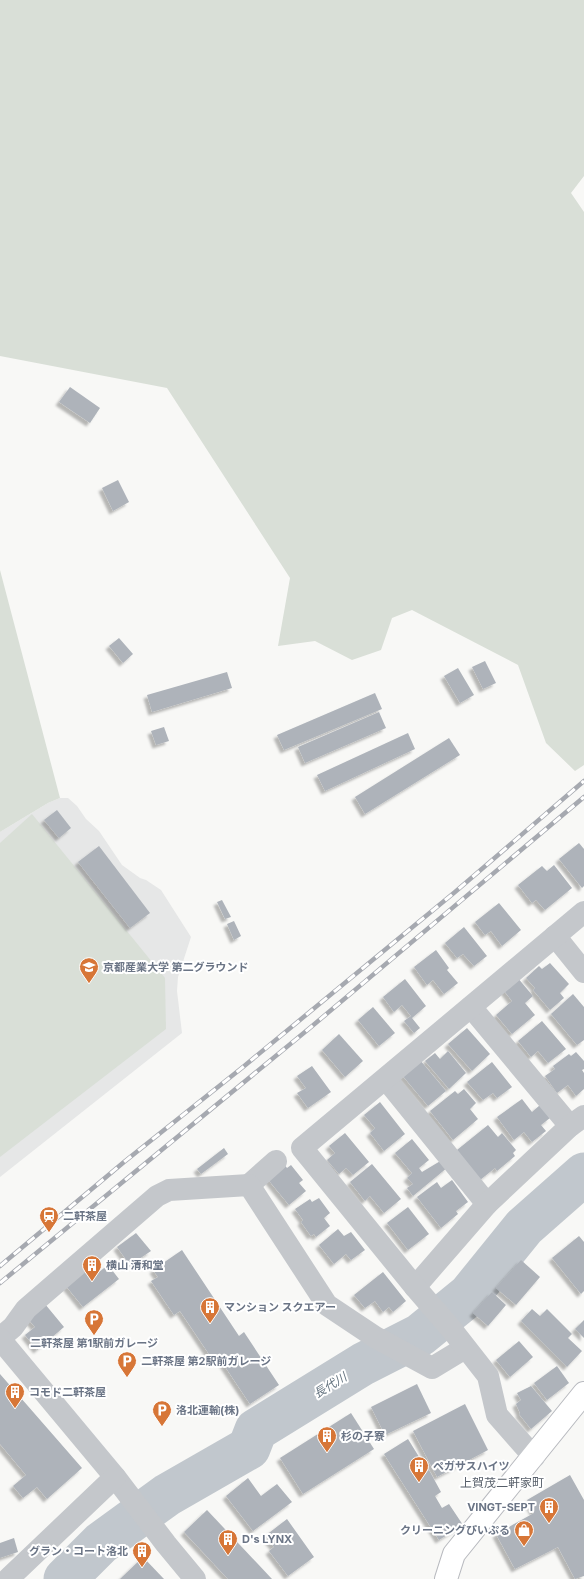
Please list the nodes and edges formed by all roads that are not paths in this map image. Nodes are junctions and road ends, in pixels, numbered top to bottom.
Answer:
1 (584, 912) edge
2 (555, 936) junction
3 (584, 972) edge
4 (471, 1007) junction
5 (386, 1079) junction
6 (577, 1121) edge
7 (276, 1161) dead end
8 (249, 1184) junction
9 (487, 1204) junction
10 (421, 1293) junction
11 (0, 1339) edge
12 (465, 1348) junction
13 (584, 1393) edge
14 (534, 1457) junction
15 (115, 1477) junction
16 (7, 1575) edge
17 (195, 1579) edge
18 (446, 1579) edge

1 - 2 street
2 - 3 street
2 - 4 street
4 - 5 street
4 - 6 street
5 - 9 street
5 - 10 street
6 - 9 street
7 - 8 street
8 - 11 street
8 - 12 street
9 - 10 street
10 - 12 street
11 - 15 street
12 - 14 street
13 - 14 main road
14 - 18 main road
15 - 16 street
15 - 17 street

